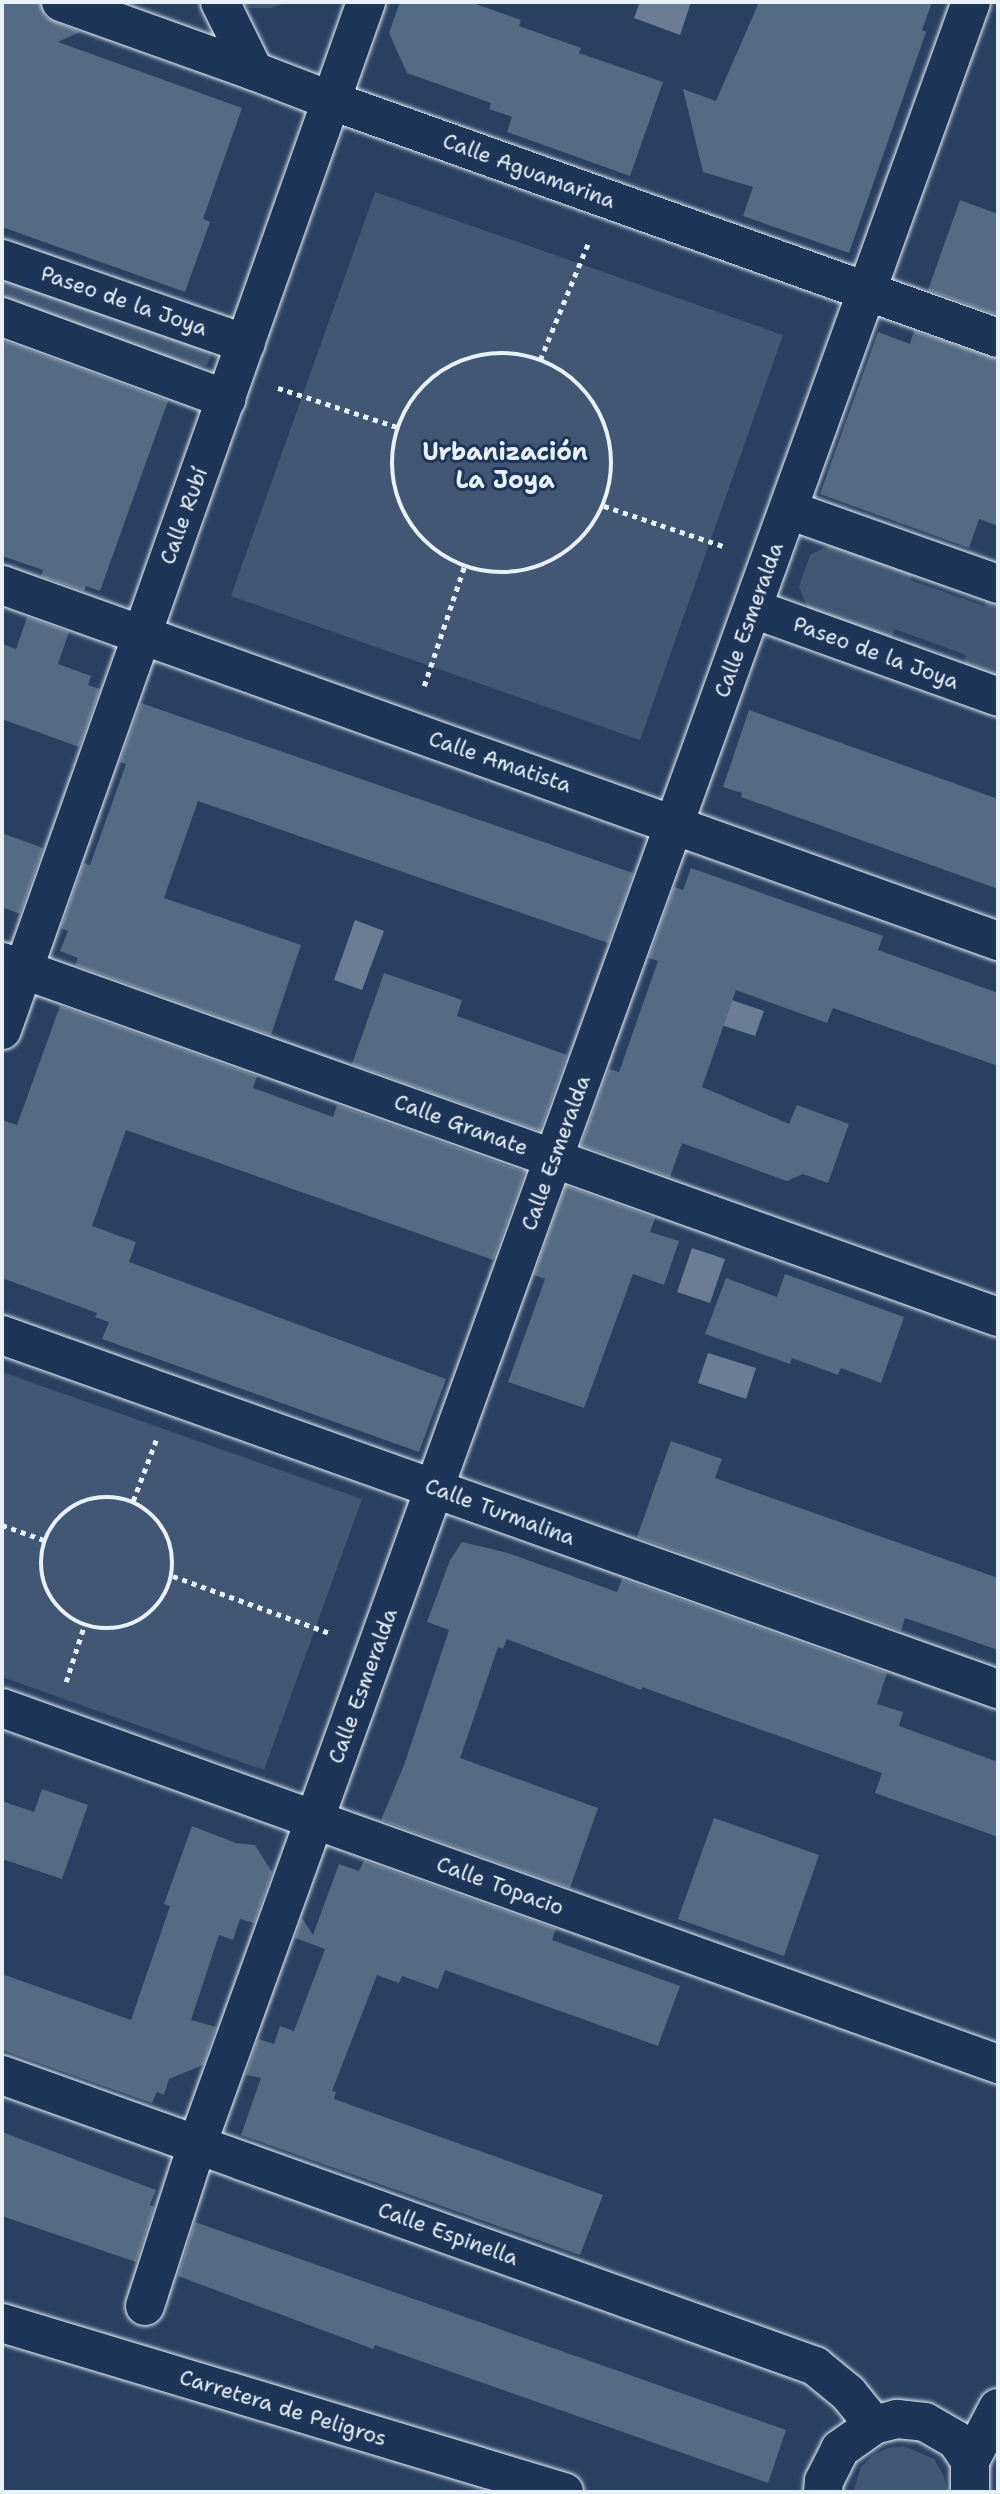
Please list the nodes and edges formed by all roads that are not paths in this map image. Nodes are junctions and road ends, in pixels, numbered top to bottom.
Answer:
1 (61, 2) edge
2 (220, 2) edge
3 (971, 2) edge
4 (356, 11) edge
5 (254, 71) junction
6 (332, 101) junction
7 (2, 259) edge
8 (868, 292) junction
9 (2, 317) edge
10 (998, 338) edge
11 (236, 372) junction
12 (789, 510) junction
13 (998, 584) edge
14 (2, 585) edge
15 (754, 609) junction
16 (142, 635) junction
17 (998, 698) edge
18 (674, 826) junction
19 (998, 941) edge
20 (12, 966) edge
21 (2, 1030) edge
22 (554, 1158) junction
23 (998, 1317) edge
24 (2, 1335) edge
25 (435, 1489) junction
26 (998, 1689) edge
27 (2, 1708) edge
28 (315, 1819) junction
29 (998, 2064) edge
30 (2, 2075) edge
31 (197, 2144) junction
32 (145, 2306) dead end
33 (2, 2323) edge
34 (998, 2408) edge
35 (874, 2425) junction
36 (970, 2476) edge
37 (564, 2492) edge
38 (822, 2492) edge

1 - 5 street, Calle Aguamarina
2 - 5 street
3 - 8 street, Calle Esmeralda
4 - 6 street, Calle Rubí
5 - 6 street, Calle Aguamarina
6 - 8 street, Calle Aguamarina
6 - 11 street, Calle Rubí
7 - 11 street, Paseo de la Joya
8 - 10 street, Calle Aguamarina
8 - 12 street, Calle Esmeralda
9 - 11 street
11 - 16 street, Calle Rubí
12 - 13 street
12 - 15 street, Calle Esmeralda
14 - 16 street, Calle Amatista
15 - 17 street, Paseo de la Joya
15 - 18 street, Calle Esmeralda
16 - 18 street, Calle Amatista
16 - 20 street, Calle Rubí
18 - 19 street, Calle Amatista
18 - 22 street, Calle Esmeralda
20 - 21 street, Calle Rubí
20 - 22 street, Calle Granate
22 - 23 street, Calle Granate
22 - 25 street, Calle Esmeralda
24 - 25 street, Calle Turmalina
25 - 26 street, Calle Turmalina
25 - 28 street, Calle Esmeralda
27 - 28 street, Calle Topacio
28 - 29 street, Calle Topacio
28 - 31 street, Calle Esmeralda
30 - 31 street, Calle Espinella
31 - 32 street, Calle Esmeralda
31 - 35 street, Calle Espinella
33 - 37 street, Carretera de Peligros
34 - 36 street
35 - 36 street
35 - 38 street

